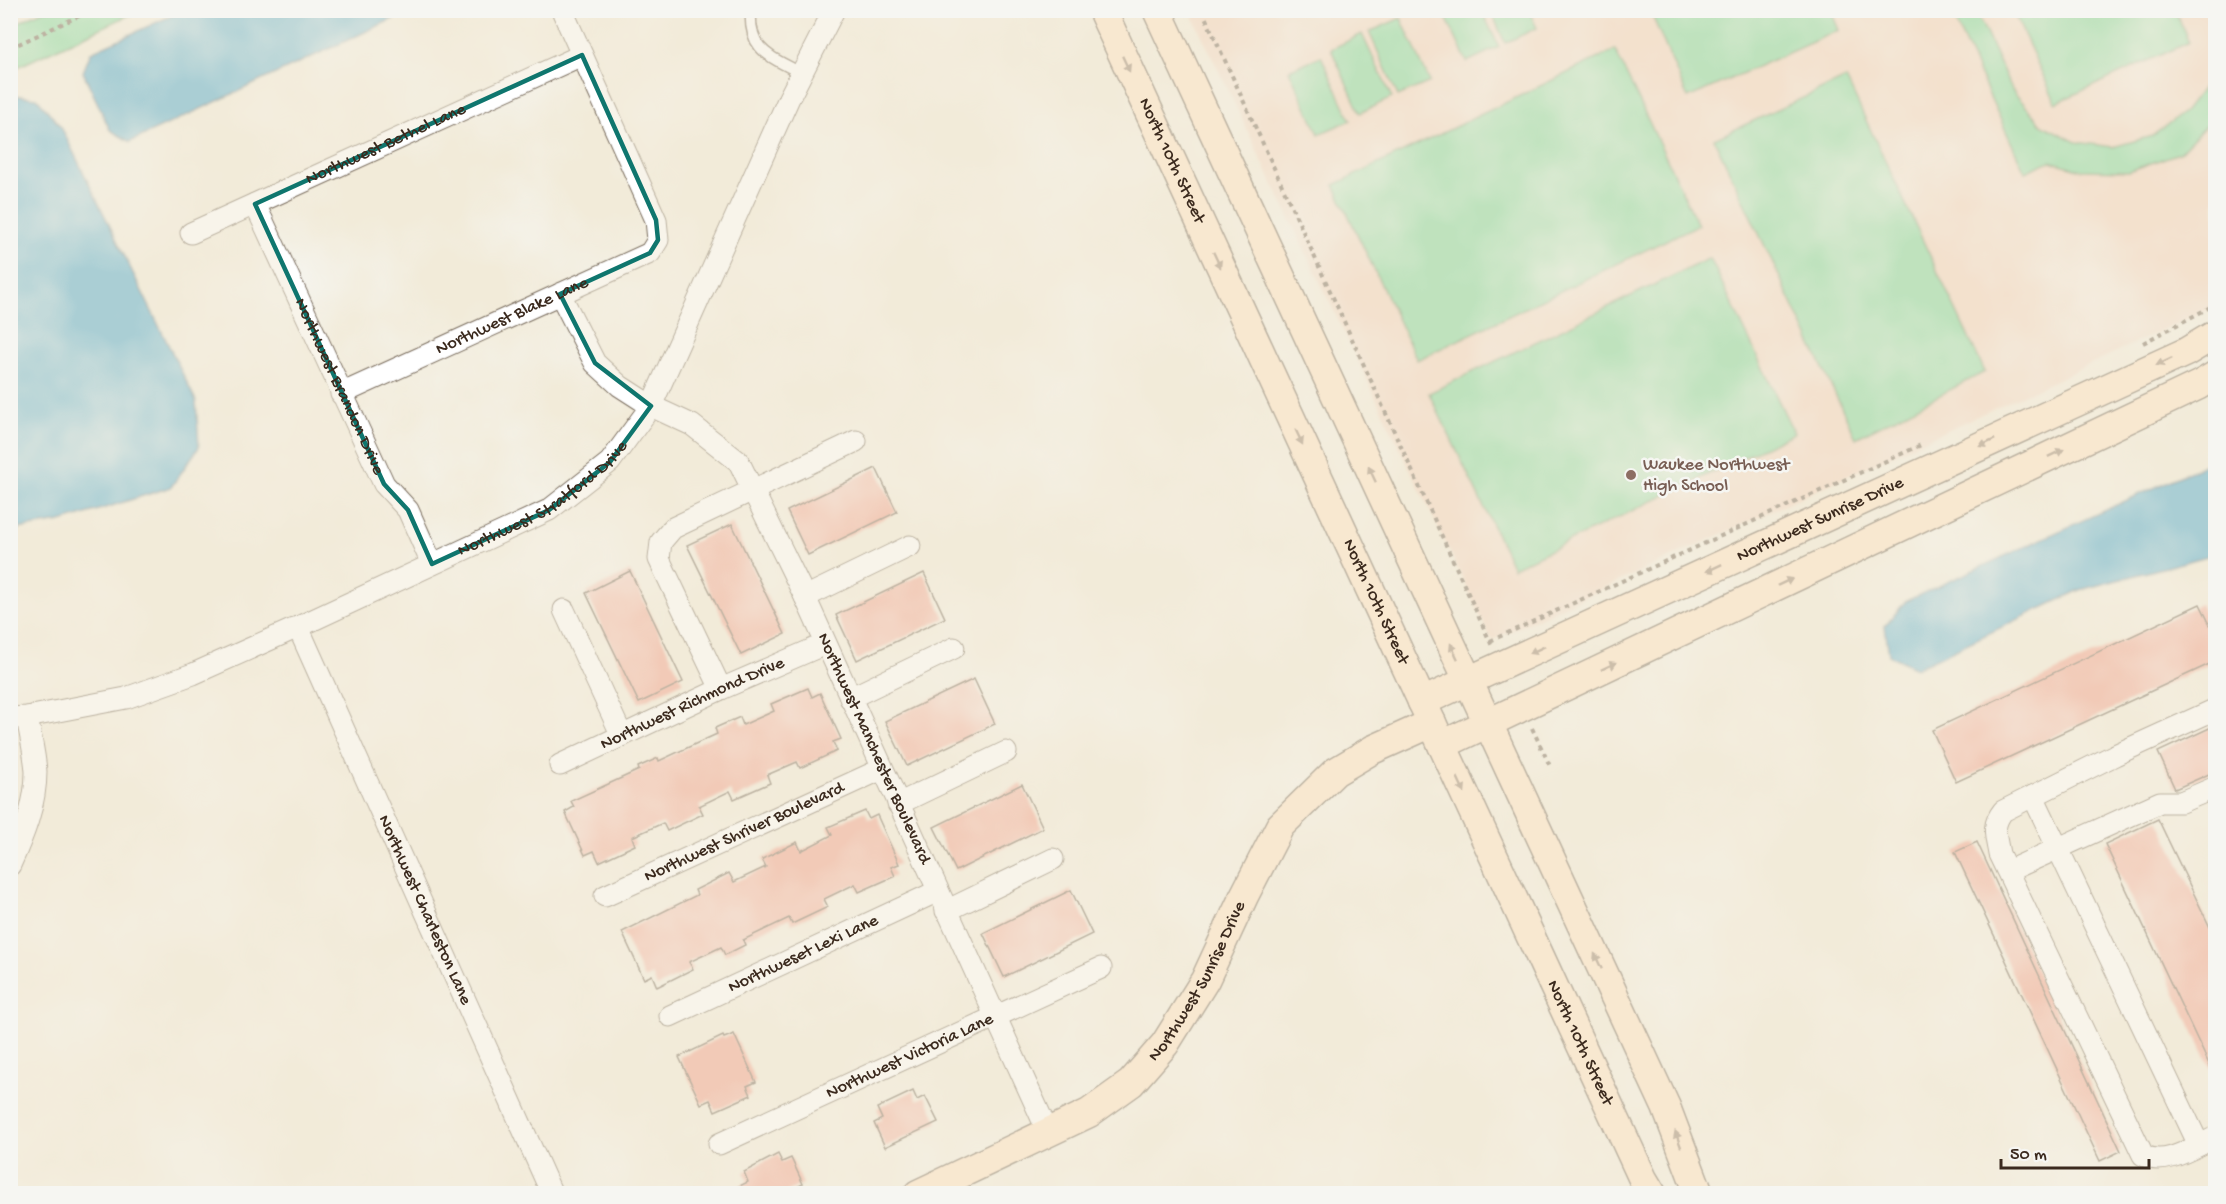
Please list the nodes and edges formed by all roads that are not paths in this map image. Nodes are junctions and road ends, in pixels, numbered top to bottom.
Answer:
1 (562, 10) edge
2 (752, 10) edge
3 (834, 10) edge
4 (1102, 10) edge
5 (1157, 10) edge
6 (582, 55) junction
7 (802, 74) junction
8 (255, 204) junction
9 (191, 233) dead end
10 (560, 294) junction
11 (2216, 334) edge
12 (2216, 375) edge
13 (341, 394) junction
14 (651, 406) junction
15 (856, 441) dead end
16 (754, 490) junction
17 (910, 546) dead end
18 (432, 564) junction
19 (804, 597) junction
20 (564, 610) dead end
21 (298, 627) junction
22 (825, 644) junction
23 (954, 648) dead end
24 (1468, 681) junction
25 (721, 689) junction
26 (850, 698) junction
27 (2216, 709) edge
28 (19, 717) edge
29 (1488, 723) junction
30 (1432, 724) junction
31 (622, 736) junction
32 (1006, 753) dead end
33 (560, 765) dead end
34 (882, 769) junction
35 (2216, 787) edge
36 (2033, 796) junction
37 (898, 804) junction
38 (2059, 848) junction
39 (1053, 859) dead end
40 (10, 865) edge
41 (2008, 871) junction
42 (938, 891) junction
43 (605, 896) dead end
44 (946, 911) junction
45 (1101, 968) dead end
46 (670, 1016) dead end
47 (995, 1017) junction
48 (1048, 1132) junction
49 (2207, 1141) edge
50 (719, 1144) dead end
51 (552, 1194) edge
52 (918, 1194) edge
53 (1652, 1194) edge
54 (1699, 1194) edge

1 - 6 street
2 - 7 lane
3 - 7 street, Northwest Stratford Drive
4 -> 30 main road, North 10th Street
24 -> 5 main road
6 - 8 street, Northwest Bethel Lane
6 - 10 street, Northwest Blake Lane
7 - 14 street, Northwest Stratford Drive
8 - 9 street, Northwest Bethel Lane
8 - 13 street, Northwest Brandon Drive
10 - 13 street, Northwest Blake Lane
10 - 14 street, Northwest Manchester Boulevard
11 -> 24 main road, Northwest Sunrise Drive
29 -> 12 main road, Northwest Sunrise Drive
13 - 18 street, Northwest Brandon Drive
14 - 16 street, Northwest Manchester Boulevard
14 - 18 street, Northwest Stratford Drive
15 - 16 street
16 - 19 street, Northwest Manchester Boulevard
16 - 25 street
17 - 19 street
18 - 21 street, Northwest Stratford Drive
19 - 22 street, Northwest Manchester Boulevard
20 - 31 street
21 - 28 street, Northwest Stratford Drive
21 - 51 street, Northwest Charleston Lane
22 - 25 street, Northwest Richmond Drive
22 - 26 street, Northwest Manchester Boulevard
23 - 26 street
24 - 29 main road
24 - 30 main road, Northwest Sunrise Drive
25 - 31 street, Northwest Richmond Drive
26 - 34 street, Northwest Manchester Boulevard
27 - 36 street
28 - 40 street
29 - 30 main road, Northwest Sunrise Drive
54 -> 29 main road
30 - 48 main road, Northwest Sunrise Drive
30 -> 53 main road, North 10th Street
31 - 33 street, Northwest Richmond Drive
32 - 37 street
34 - 37 street, Northwest Manchester Boulevard
34 - 43 street, Northwest Shriver Boulevard
35 - 38 street
36 - 38 street
36 - 41 street
37 - 42 street, Northwest Manchester Boulevard
38 - 41 street
38 - 49 street
39 - 44 street
41 - 49 street
42 - 44 street, Northwest Manchester Boulevard
42 - 46 street, Northweset Lexi Lane
44 - 47 street, Northwest Manchester Boulevard
45 - 47 street, Northwest Victoria Lane
47 - 48 street, Northwest Manchester Boulevard
47 - 50 street, Northwest Victoria Lane
48 - 52 main road, Northwest Sunrise Drive

